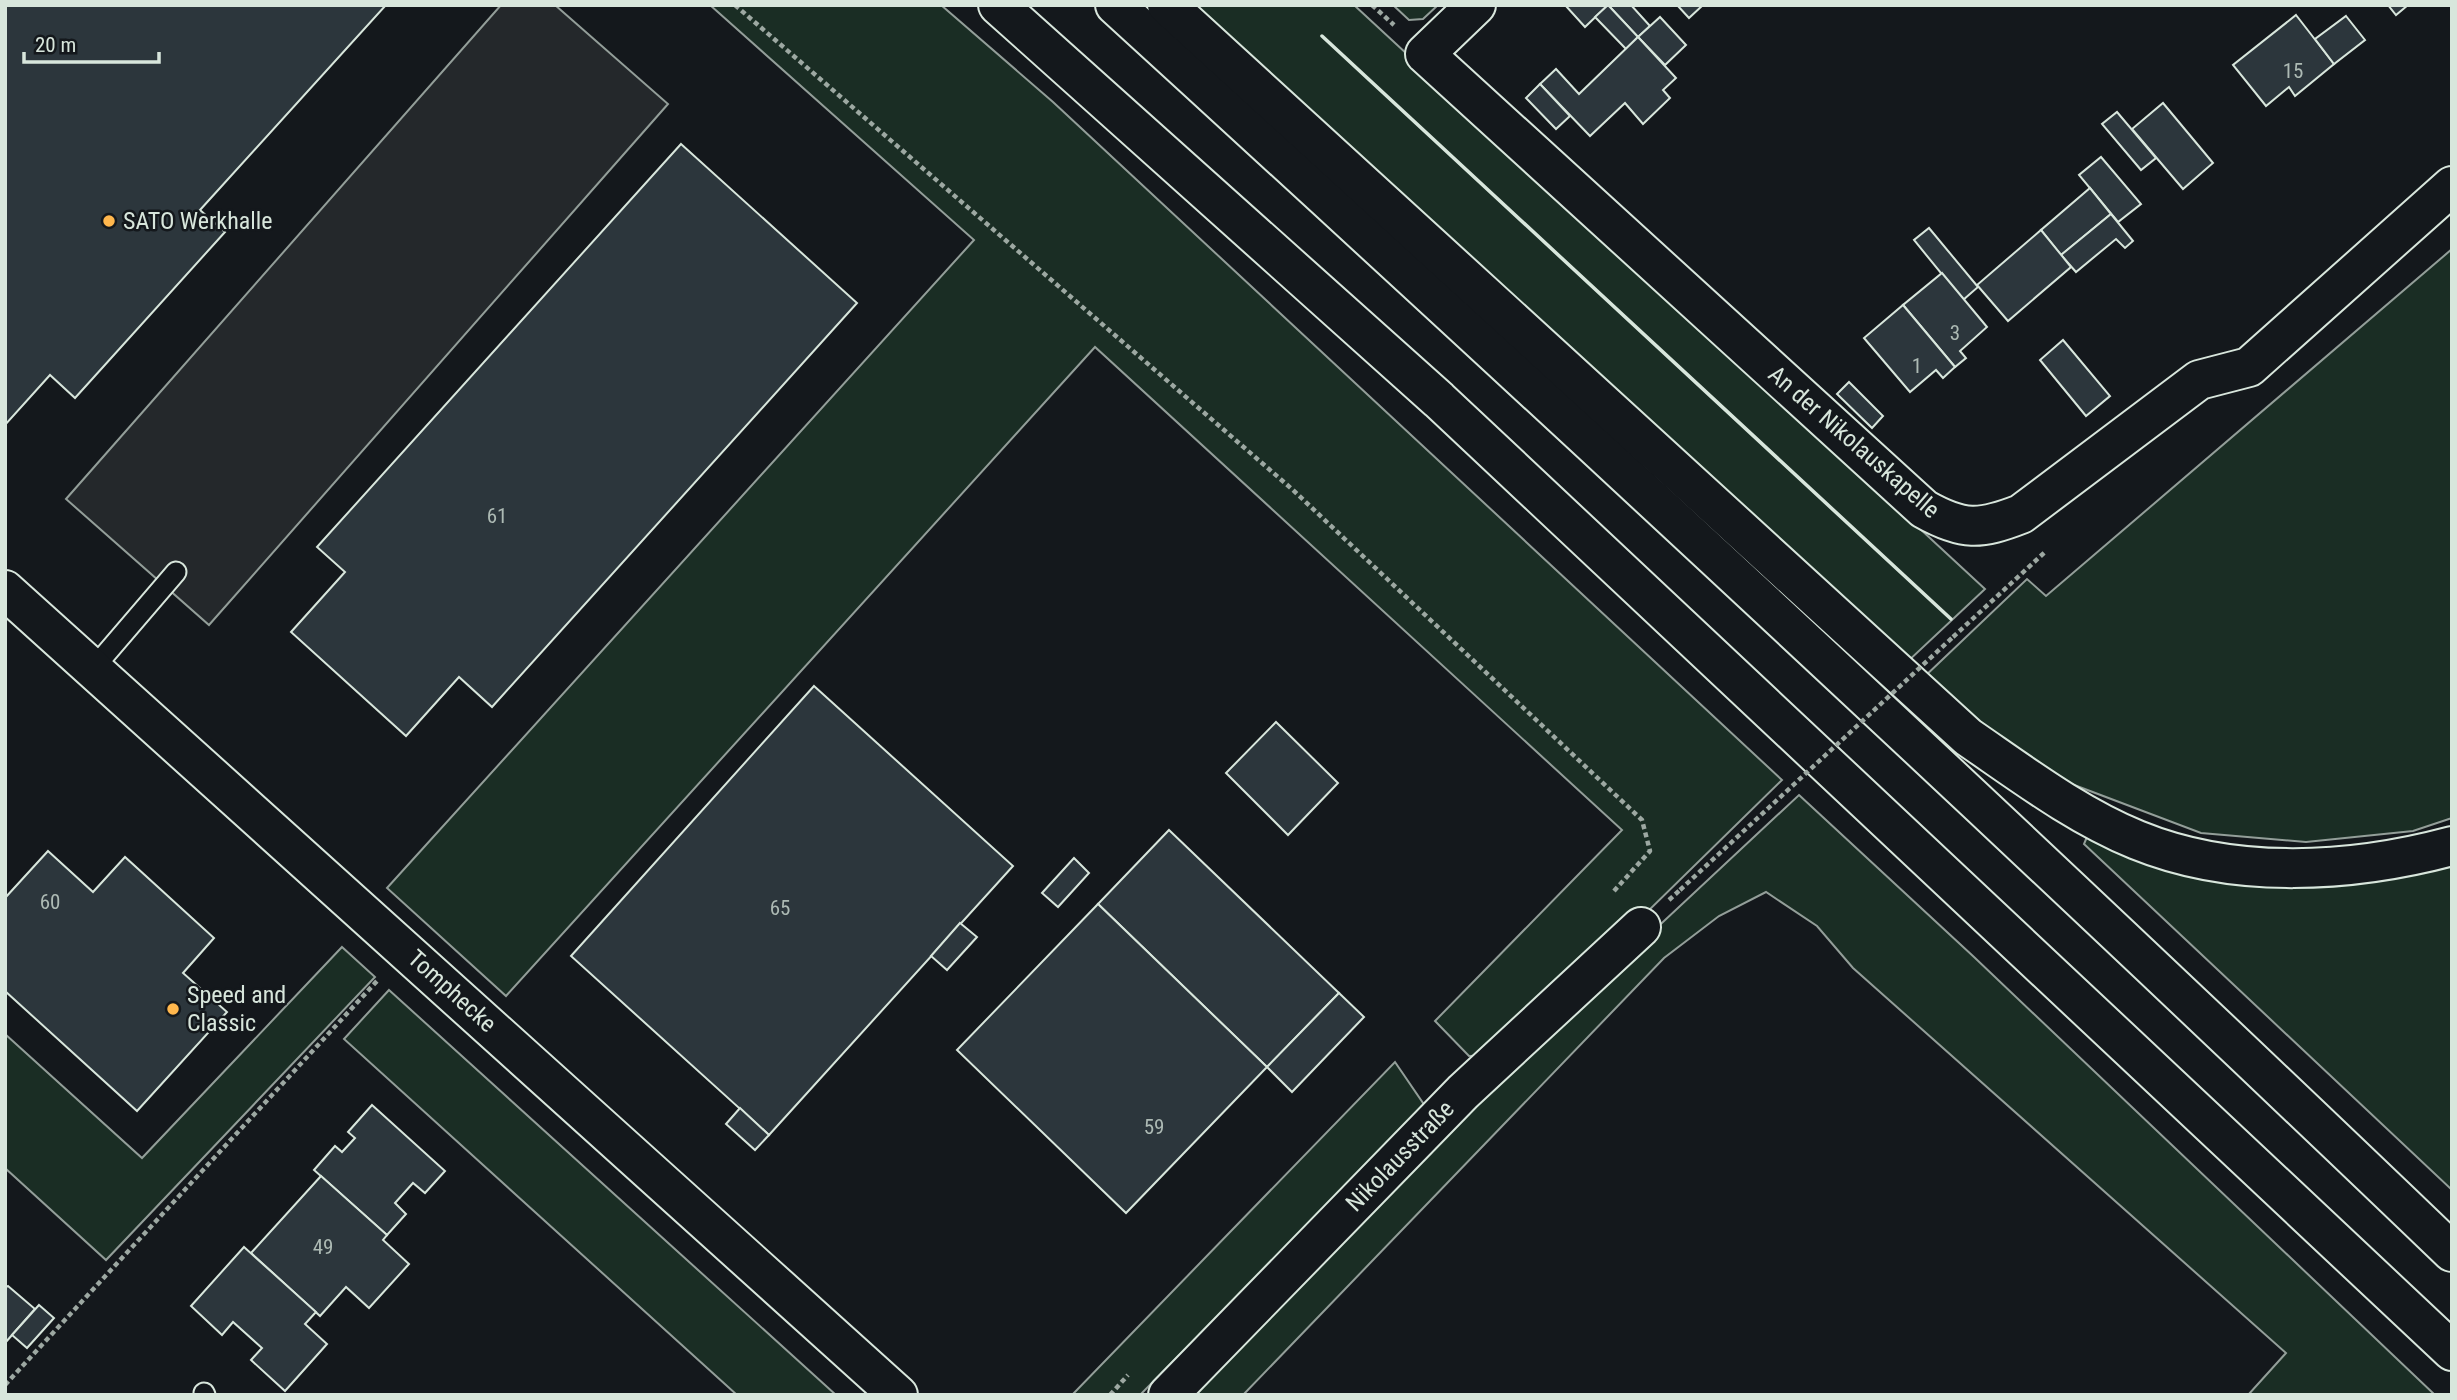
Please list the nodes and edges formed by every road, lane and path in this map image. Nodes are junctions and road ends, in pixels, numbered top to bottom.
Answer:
1 (735, 5) edge
2 (998, 5) edge
3 (1115, 5) edge
4 (1167, 5) edge
5 (1476, 5) edge
6 (2452, 186) edge
7 (176, 572) dead end
8 (5, 590) edge
9 (1953, 637) dead end
10 (92, 670) junction
11 (2452, 846) edge
12 (1680, 890) dead end
13 (1614, 892) dead end
14 (1641, 927) dead end
15 (407, 950) junction
16 (2452, 1252) edge
17 (2452, 1351) edge
18 (1138, 1366) dead end
19 (5, 1385) edge
20 (898, 1395) edge
21 (1110, 1395) edge
22 (1168, 1395) edge

1 - 13 path
2 - 17 main road
3 - 16 main road
4 - 11 main road
5 - 6 main road, An der Nikolauskapelle
7 - 10 lane
8 - 10 main road, Tomphecke
9 - 12 path, bridge
10 - 15 main road, Tomphecke
14 - 22 main road, Nikolausstraße
15 - 19 path
15 - 20 main road, Tomphecke
18 - 21 path

